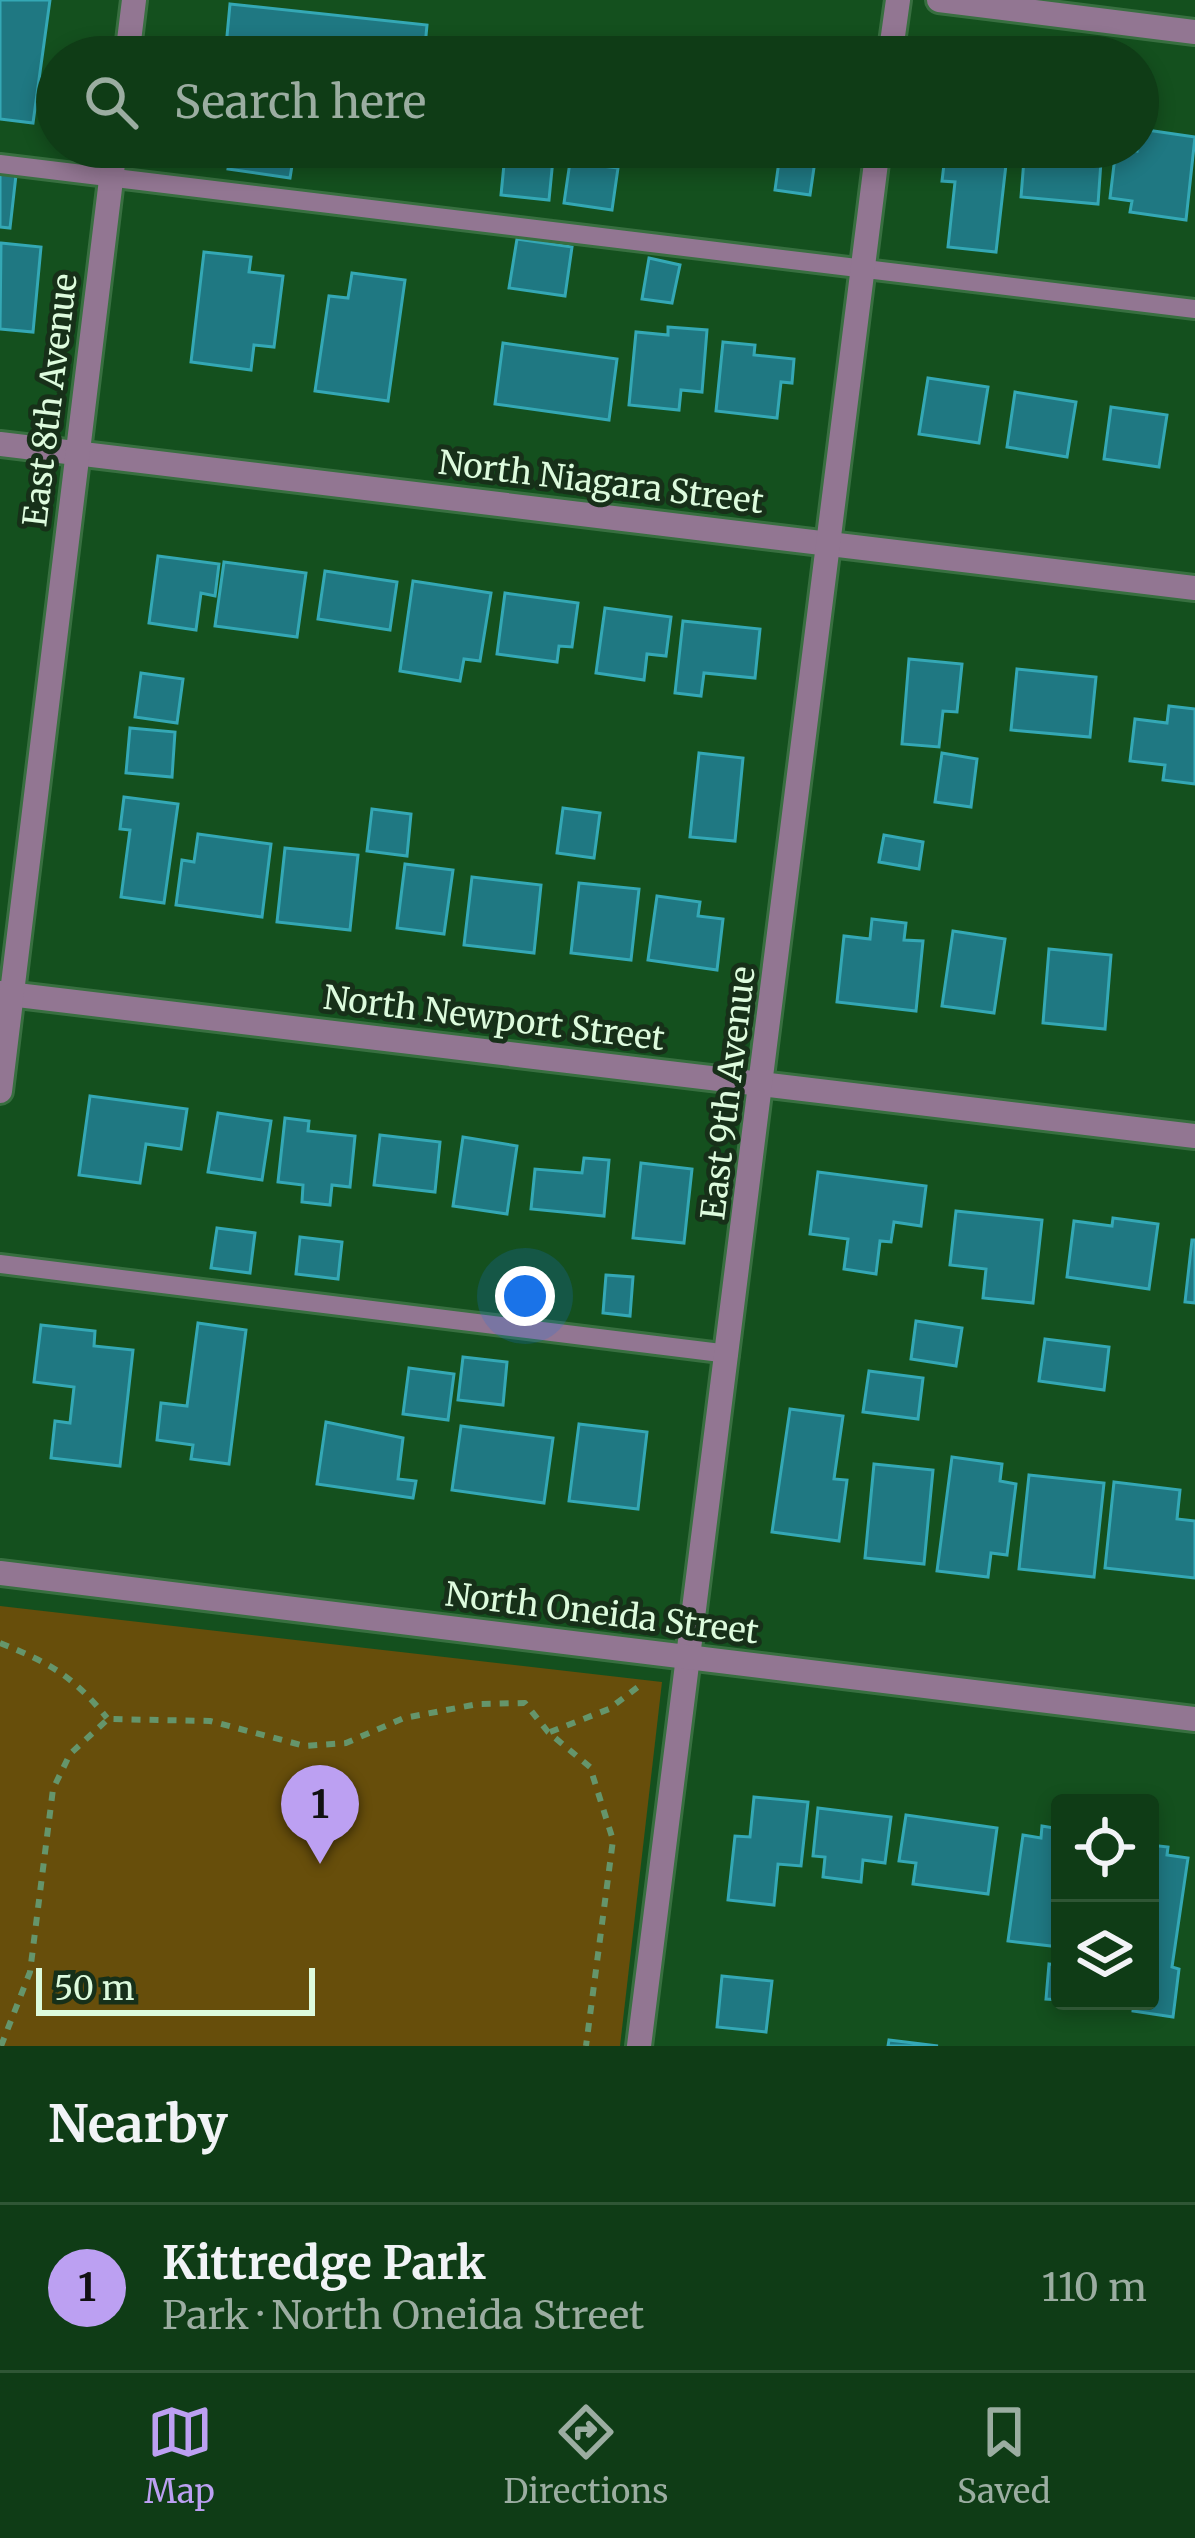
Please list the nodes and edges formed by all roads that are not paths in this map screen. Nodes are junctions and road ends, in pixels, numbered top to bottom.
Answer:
1 (134, 0) edge
2 (898, 0) edge
3 (939, 0) edge
4 (1195, 32) edge
5 (130, 36) edge
6 (893, 36) edge
7 (0, 164) edge
8 (112, 168) edge
9 (875, 168) edge
10 (111, 177) junction
11 (862, 267) junction
12 (1195, 309) edge
13 (0, 444) edge
14 (77, 453) junction
15 (829, 542) junction
16 (1195, 588) edge
17 (6, 994) edge
18 (763, 1083) junction
19 (0, 1091) edge
20 (1195, 1136) edge
21 (0, 1264) edge
22 (729, 1354) junction
23 (0, 1573) edge
24 (687, 1657) junction
25 (1195, 1719) edge
26 (639, 2046) edge

1 - 5 street
2 - 6 street
3 - 4 street
7 - 10 lane
8 - 10 street, East 8th Avenue
9 - 11 street, East 9th Avenue
10 - 11 lane
10 - 14 street, East 8th Avenue
11 - 12 lane
11 - 15 street, East 9th Avenue
13 - 14 street, North Niagara Street
14 - 15 street, North Niagara Street
14 - 17 street, East 8th Avenue
15 - 16 street, North Niagara Street
15 - 18 street, East 9th Avenue
17 - 18 street, North Newport Street
17 - 19 street, East 8th Avenue
18 - 20 street, North Newport Street
18 - 22 street, East 9th Avenue
21 - 22 lane
22 - 24 street, East 9th Avenue
23 - 24 street, North Oneida Street
24 - 25 street, North Oneida Street
24 - 26 street, East 9th Avenue

